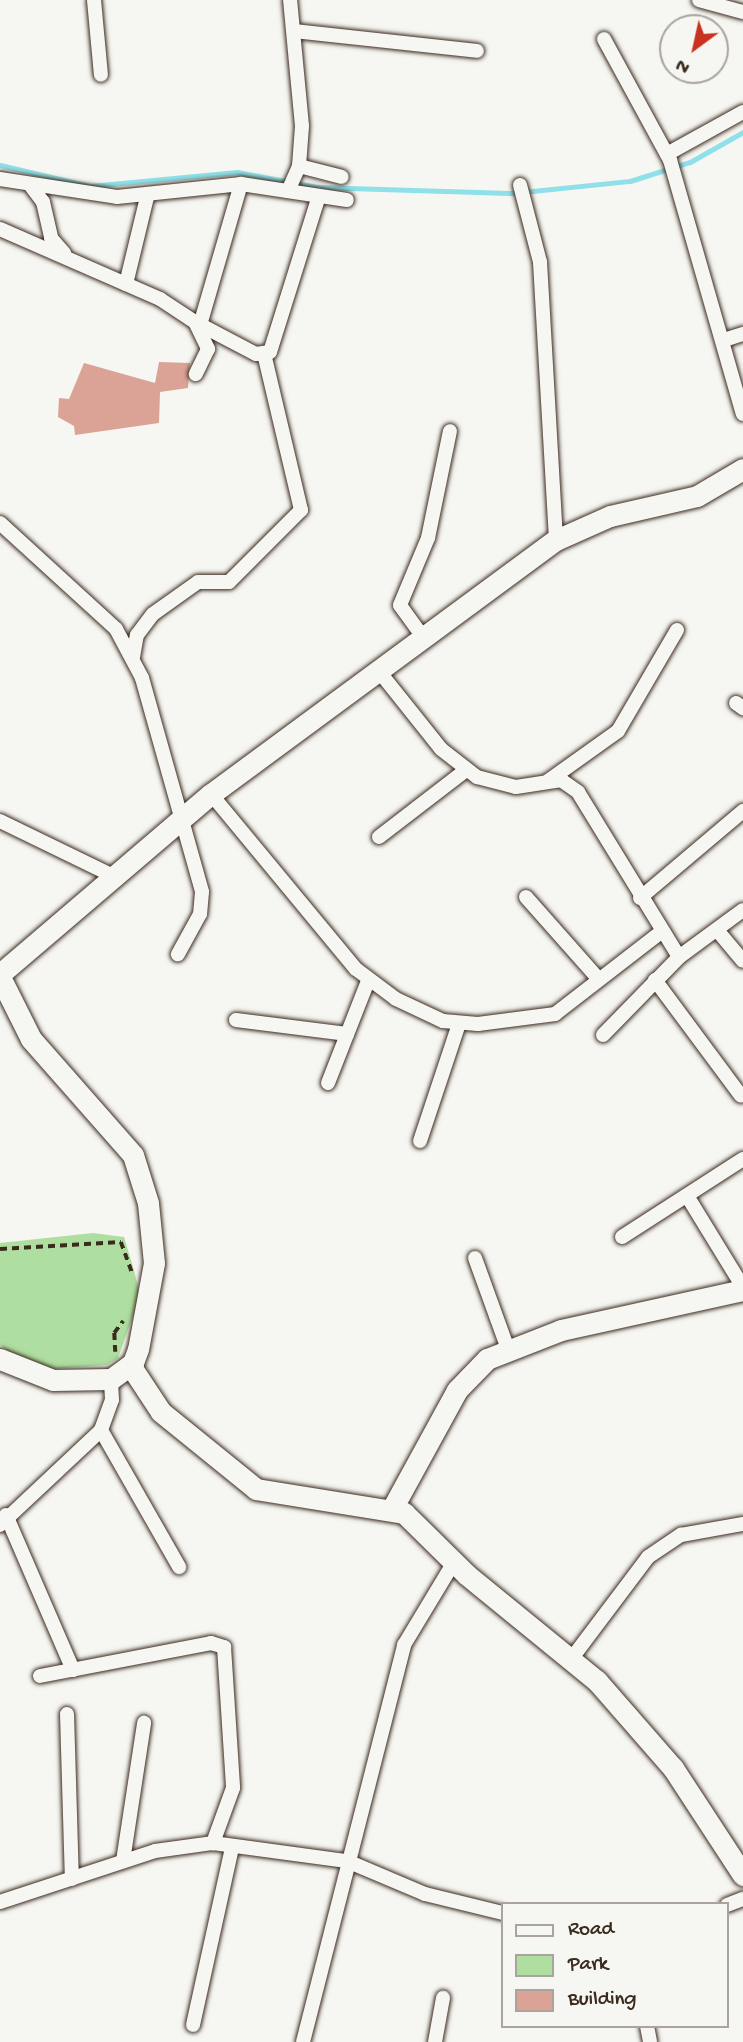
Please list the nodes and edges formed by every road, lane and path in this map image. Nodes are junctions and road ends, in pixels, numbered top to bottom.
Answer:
1 (94, 0) edge
2 (290, 0) edge
3 (700, 0) edge
4 (743, 12) edge
5 (294, 32) junction
6 (604, 39) dead end
7 (477, 51) dead end
8 (101, 75) dead end
9 (743, 112) edge
10 (671, 162) junction
11 (298, 169) junction
12 (342, 177) dead end
13 (0, 179) edge
14 (241, 184) junction
15 (31, 186) junction
16 (288, 190) junction
17 (521, 192) dead end
18 (147, 197) junction
19 (318, 199) junction
20 (347, 201) dead end
21 (0, 229) edge
22 (74, 261) junction
23 (126, 284) junction
24 (197, 323) junction
25 (743, 334) edge
26 (724, 340) junction
27 (264, 353) junction
28 (196, 374) dead end
29 (743, 414) edge
30 (450, 431) dead end
31 (743, 468) edge
32 (0, 523) edge
33 (556, 540) junction
34 (677, 630) dead end
35 (424, 637) junction
36 (133, 657) junction
37 (378, 670) junction
38 (466, 770) junction
39 (544, 784) junction
40 (211, 794) junction
41 (743, 811) edge
42 (185, 816) junction
43 (0, 821) edge
44 (379, 837) dead end
45 (111, 875) junction
46 (526, 897) dead end
47 (640, 898) junction
48 (743, 910) edge
49 (717, 930) junction
50 (661, 932) junction
51 (178, 954) dead end
52 (679, 957) junction
53 (743, 961) edge
54 (0, 975) edge
55 (596, 976) junction
56 (655, 980) junction
57 (368, 981) junction
58 (236, 1020) dead end
59 (460, 1024) junction
60 (347, 1034) junction
61 (603, 1035) dead end
62 (328, 1083) dead end
63 (741, 1096) edge
64 (419, 1141) dead end
65 (743, 1159) edge
66 (689, 1199) junction
67 (622, 1237) dead end
68 (0, 1249) edge
69 (475, 1258) dead end
70 (133, 1284) dead end
71 (743, 1288) edge
72 (125, 1313) dead end
73 (508, 1349) junction
74 (0, 1359) edge
75 (118, 1367) junction
76 (101, 1430) junction
77 (393, 1507) junction
78 (3, 1520) edge
79 (743, 1524) edge
80 (454, 1562) junction
81 (179, 1567) dead end
82 (572, 1658) junction
83 (73, 1670) junction
84 (40, 1676) dead end
85 (67, 1714) dead end
86 (144, 1723) dead end
87 (213, 1843) junction
88 (232, 1847) junction
89 (123, 1861) junction
90 (347, 1861) junction
91 (743, 1875) edge
92 (72, 1879) junction
93 (0, 1902) edge
94 (502, 1913) edge
95 (443, 1998) dead end
96 (192, 2025) dead end
97 (303, 2042) edge
98 (435, 2042) edge

1 - 8 street
2 - 5 street
3 - 4 street
5 - 7 street
5 - 11 street
6 - 10 street
9 - 10 street
10 - 26 street
11 - 12 street
11 - 16 street
13 - 15 street
14 - 16 street
14 - 18 street
14 - 24 street
15 - 18 street
15 - 22 street
16 - 19 street
17 - 33 street
18 - 23 street
19 - 20 street
19 - 27 street
21 - 22 street
22 - 23 street
23 - 24 street
24 - 27 street
24 - 28 street
25 - 26 street
26 - 29 street
27 - 36 street
30 - 35 street
31 - 33 street
32 - 36 street
33 - 35 street
34 - 39 street
35 - 37 street
36 - 42 street
37 - 38 street
37 - 40 street
38 - 39 street
38 - 44 street
39 - 47 street
40 - 42 street
40 - 57 street
41 - 47 street
42 - 45 street
42 - 51 street
43 - 45 street
45 - 54 street
46 - 55 street
47 - 50 street
48 - 49 street
49 - 52 street
49 - 53 street
50 - 52 street
50 - 55 street
52 - 56 street
54 - 75 street
55 - 59 street
56 - 61 street
56 - 63 street
57 - 59 street
57 - 60 street
58 - 60 street
59 - 64 street
60 - 62 street
65 - 66 street
66 - 67 street
66 - 71 street
68 - 70 path
69 - 73 street
71 - 73 street
72 - 75 path
73 - 77 street
74 - 75 street
75 - 76 street
75 - 77 street
76 - 78 street
76 - 81 street
77 - 80 street
78 - 83 street
79 - 82 street
80 - 82 street
80 - 90 street
82 - 91 street
83 - 84 street
83 - 87 street
85 - 92 street
86 - 89 street
87 - 88 street
87 - 89 street
88 - 90 street
88 - 96 street
89 - 92 street
90 - 94 street
90 - 97 street
92 - 93 street
95 - 98 street

